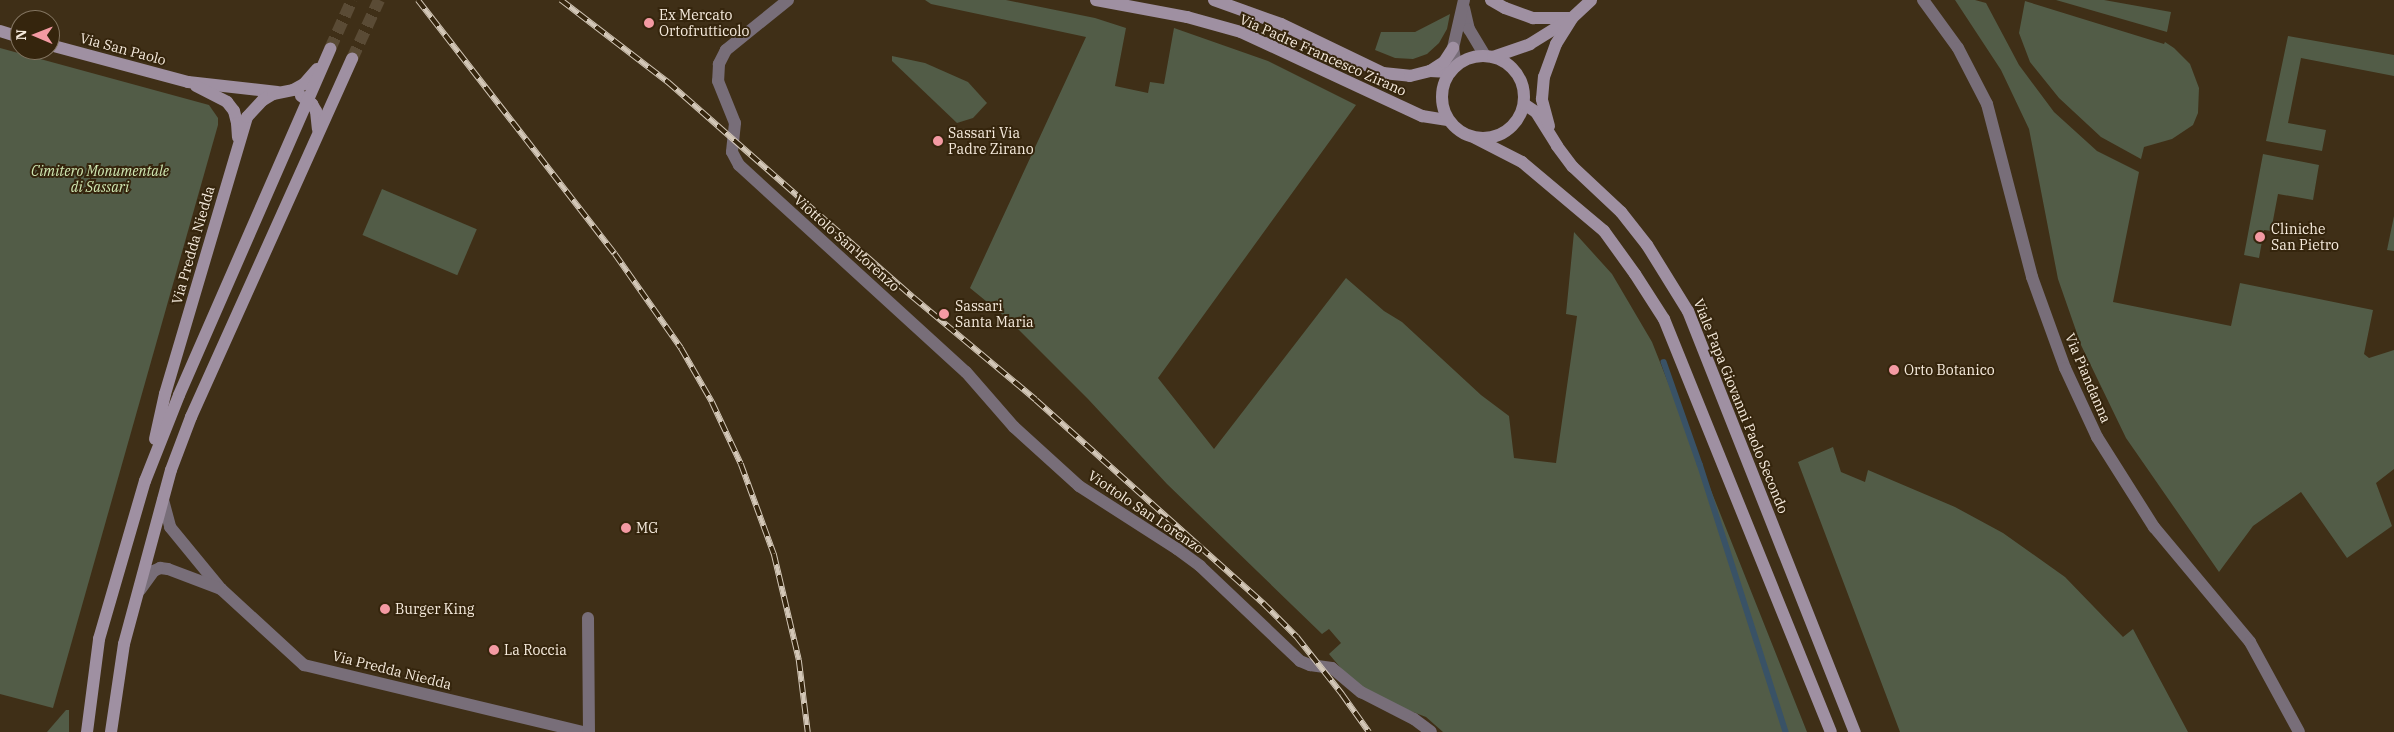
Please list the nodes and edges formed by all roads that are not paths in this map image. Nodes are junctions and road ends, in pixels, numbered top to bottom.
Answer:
1 (788, 0) edge
2 (1096, 0) edge
3 (1214, 0) edge
4 (1491, 0) edge
5 (1591, 0) edge
6 (1923, 0) edge
7 (1464, 4) edge
8 (1572, 18) junction
9 (60, 48) edge
10 (1453, 48) junction
11 (1489, 56) junction
12 (352, 59) tunnel mouth
13 (1453, 69) junction
14 (1430, 71) junction
15 (1544, 77) junction
16 (188, 82) junction
17 (281, 92) junction
18 (308, 100) junction
19 (1524, 101) junction
20 (1448, 120) junction
21 (318, 134) junction
22 (1552, 136) junction
23 (1475, 138) junction
24 (238, 144) junction
25 (145, 481) junction
26 (163, 500) junction
27 (221, 589) junction
28 (138, 594) junction
29 (588, 618) dead end
30 (87, 732) edge
31 (111, 732) edge
32 (583, 732) edge
33 (589, 732) edge
34 (1431, 732) edge
35 (1831, 732) edge
36 (1856, 732) edge
37 (2299, 732) edge

1 - 34 street, Viottolo San Lorenzo
2 - 20 main road, Via Padre Francesco Zirano
3 - 14 main road, Via Padre Francesco Zirano
4 - 8 main road
5 - 8 main road
6 - 37 street, Via Piandanna
7 - 10 street
7 - 11 street
8 - 11 main road
8 - 15 main road
9 - 16 main road, Via San Paolo
10 - 13 street
10 - 14 main road
11 - 13 main road
11 - 19 main road
12 - 21 main road, Via Predda Niedda
13 - 14 main road, Via Padre Francesco Zirano
13 - 20 main road
15 - 19 main road
15 - 22 main road
16 - 17 main road, Via San Paolo
16 - 24 main road, Via San Paolo
17 - 18 main road, Via San Paolo
17 - 18 main road, Via Predda Niedda
17 - 24 main road, Via Predda Niedda
18 - 21 main road
18 - 25 main road, Via Predda Niedda
19 - 22 main road, Viale Papa Giovanni Paolo Secondo
19 - 23 main road
20 - 23 main road
21 - 26 main road, Via Predda Niedda
22 - 36 main road, Viale Papa Giovanni Paolo Secondo
23 - 35 main road
24 - 25 main road, Via Predda Niedda
25 - 30 main road, Via Predda Niedda
26 - 27 street, Via Predda Niedda
26 - 28 main road, Via Predda Niedda
27 - 28 street, Via Predda Niedda
27 - 32 street, Via Predda Niedda
28 - 31 main road, Via Predda Niedda
29 - 33 street

